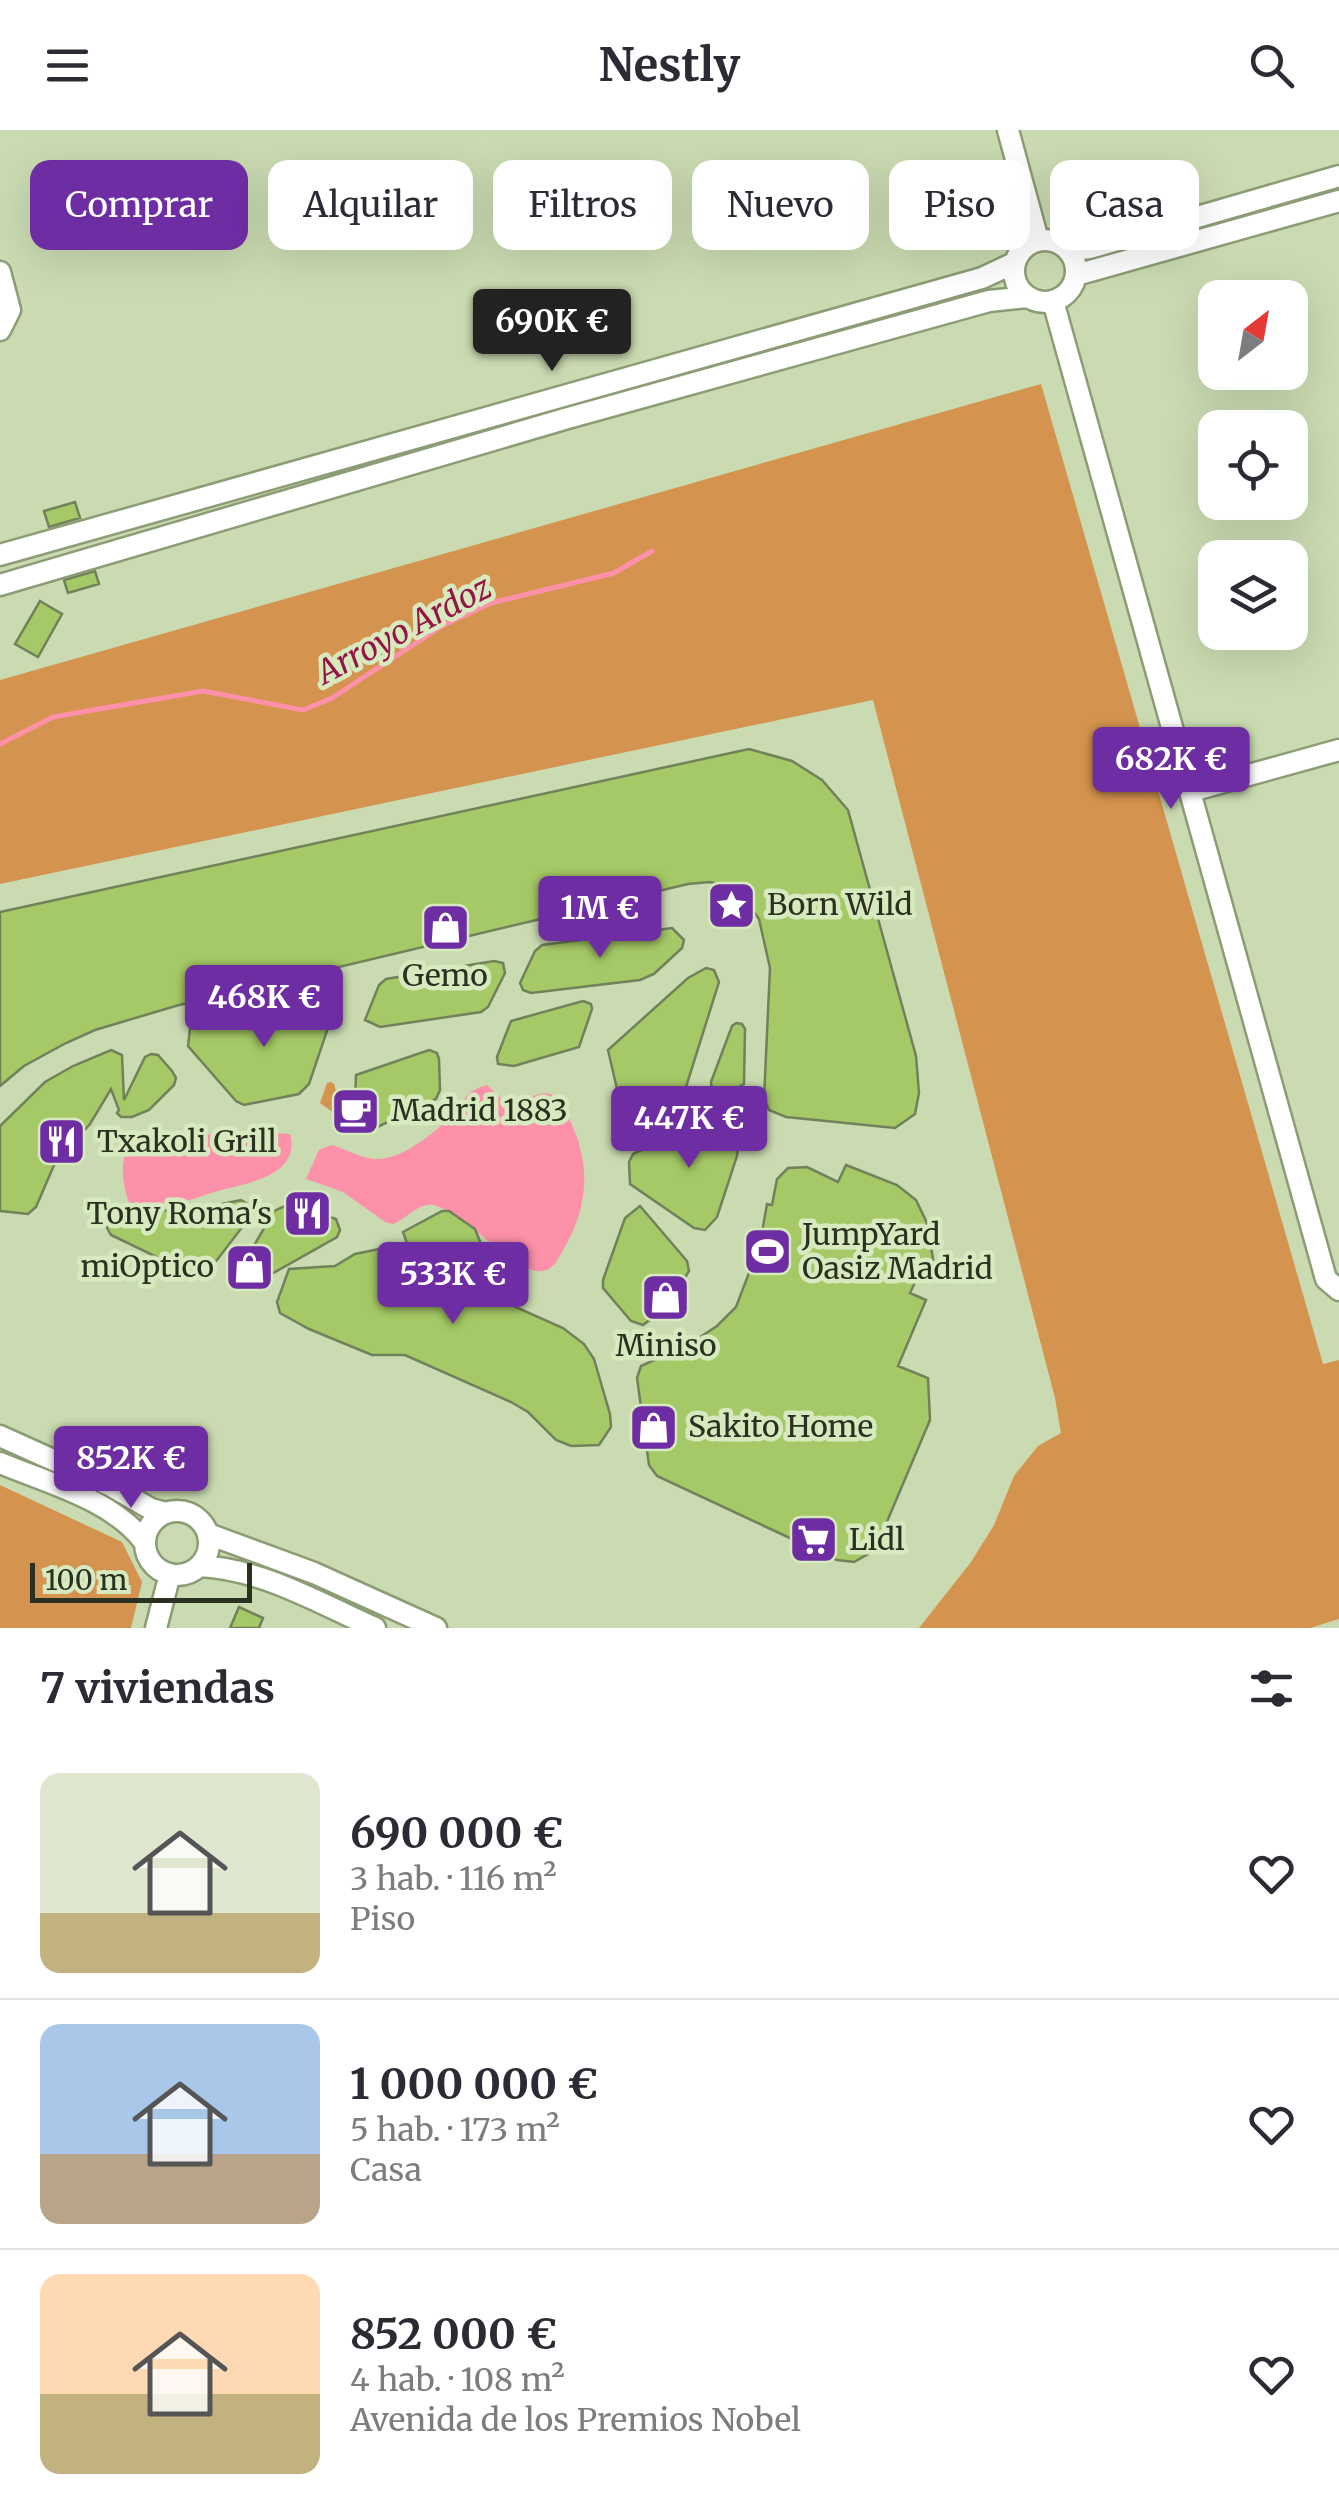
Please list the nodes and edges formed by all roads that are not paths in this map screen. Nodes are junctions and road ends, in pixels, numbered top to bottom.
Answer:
1 (1008, 130) edge
2 (1339, 176) edge
3 (1339, 201) edge
4 (1199, 216) edge
5 (1038, 240) junction
6 (1050, 241) edge
7 (1069, 250) edge
8 (1014, 264) junction
9 (0, 272) edge
10 (1076, 276) junction
11 (1028, 297) junction
12 (1053, 301) junction
13 (0, 330) edge
14 (0, 555) edge
15 (0, 585) edge
16 (1339, 750) edge
17 (1191, 790) junction
18 (1339, 1290) edge
19 (0, 1436) edge
20 (0, 1463) edge
21 (166, 1512) junction
22 (208, 1534) junction
23 (145, 1544) junction
24 (200, 1566) junction
25 (170, 1574) junction
26 (156, 1628) edge
27 (375, 1628) edge
28 (436, 1628) edge

1 - 5 street
2 - 4 street
3 - 10 street
5 - 6 street
5 - 8 street
7 - 10 street
8 - 11 street
8 - 14 street
9 - 13 street
10 - 12 street
11 - 12 street
11 - 15 street
12 - 17 street
16 - 17 street
17 - 18 street
19 - 21 street
20 - 23 street
21 - 22 street
21 - 23 street
22 - 24 street
22 - 28 street
23 - 25 street
24 - 25 street
24 - 27 street
25 - 26 street

